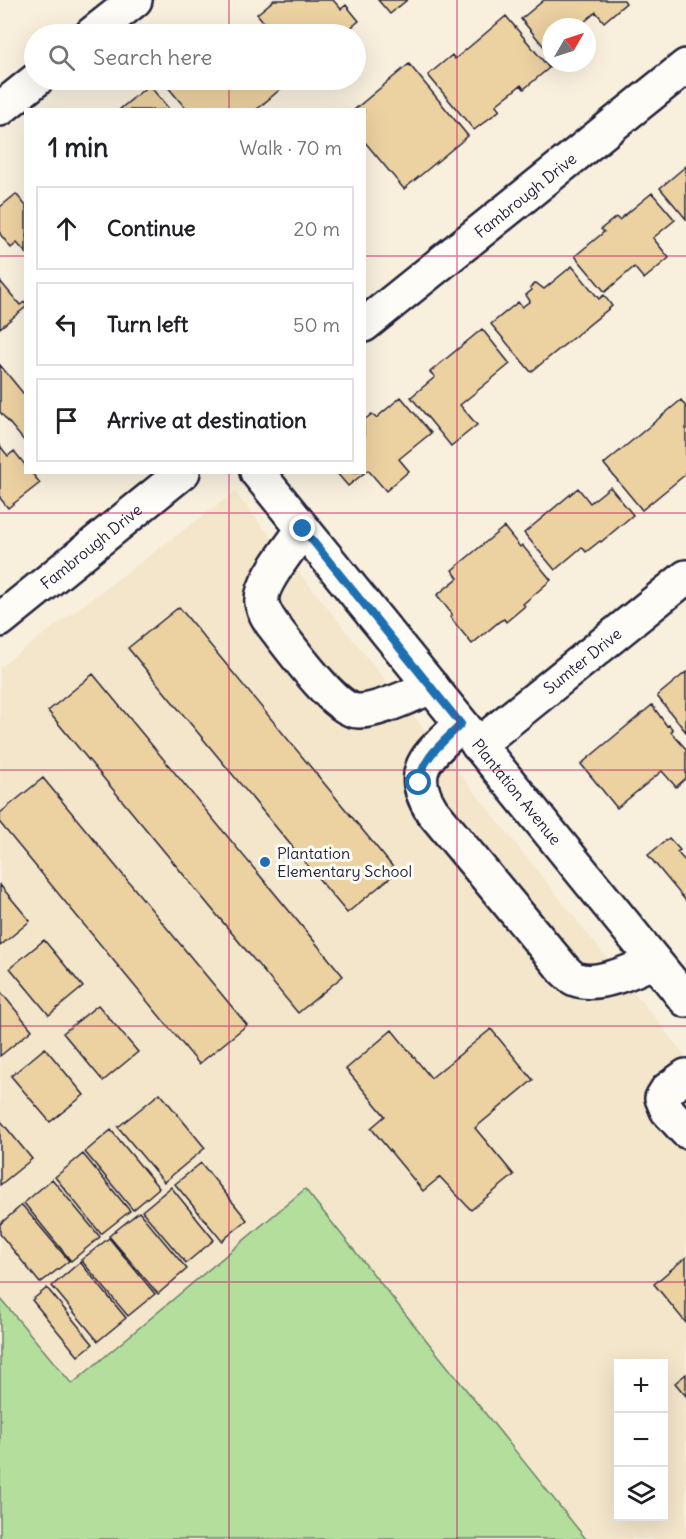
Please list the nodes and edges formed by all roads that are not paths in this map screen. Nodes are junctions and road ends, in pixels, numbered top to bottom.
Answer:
1 (135, 0) edge
2 (105, 24) edge
3 (686, 66) edge
4 (24, 90) edge
5 (0, 109) edge
6 (366, 324) edge
7 (181, 474) edge
8 (259, 474) edge
9 (303, 529) junction
10 (686, 577) edge
11 (0, 620) edge
12 (432, 687) junction
13 (470, 734) junction
14 (654, 961) junction
15 (686, 1000) edge
16 (686, 1076) edge
17 (686, 1131) edge

1 - 2 street
3 - 6 street, Fambrough Drive
4 - 5 street
7 - 11 street, Fambrough Drive
8 - 9 street, Plantation Avenue
9 - 12 street, Plantation Avenue
9 - 12 street
10 - 13 street, Sumter Drive
12 - 13 street, Plantation Avenue
13 - 14 street, Plantation Avenue
13 - 14 street, Sumter Drive
14 - 15 street, Plantation Avenue
16 - 17 street

